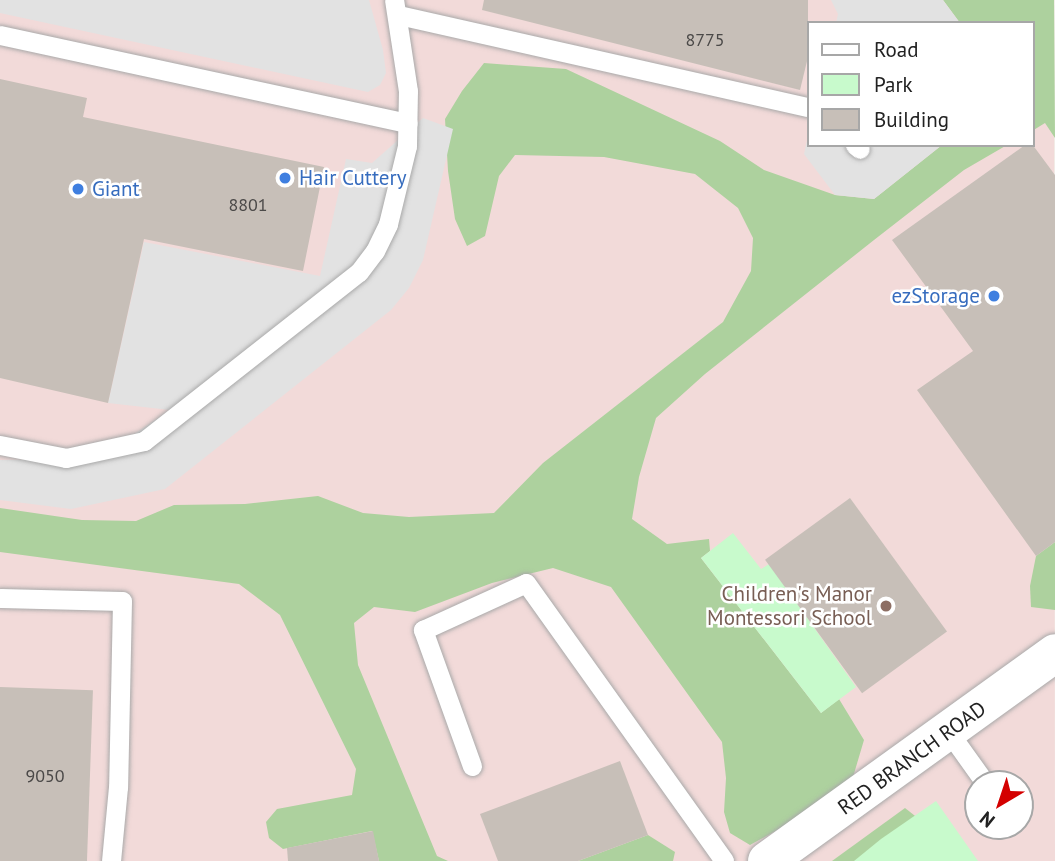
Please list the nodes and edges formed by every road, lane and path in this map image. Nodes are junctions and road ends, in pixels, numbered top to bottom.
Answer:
1 (396, 8) edge
2 (0, 35) edge
3 (806, 107) edge
4 (408, 123) junction
5 (0, 445) edge
6 (0, 598) edge
7 (1055, 653) edge
8 (948, 731) junction
9 (472, 766) dead end
10 (976, 770) edge
11 (111, 861) edge
12 (724, 861) edge
13 (767, 861) edge

1 - 3 lane
1 - 4 lane
2 - 4 lane
4 - 5 lane
6 - 11 lane
7 - 8 street, RED BRANCH ROAD
8 - 10 lane
8 - 13 street, RED BRANCH ROAD
9 - 12 lane

